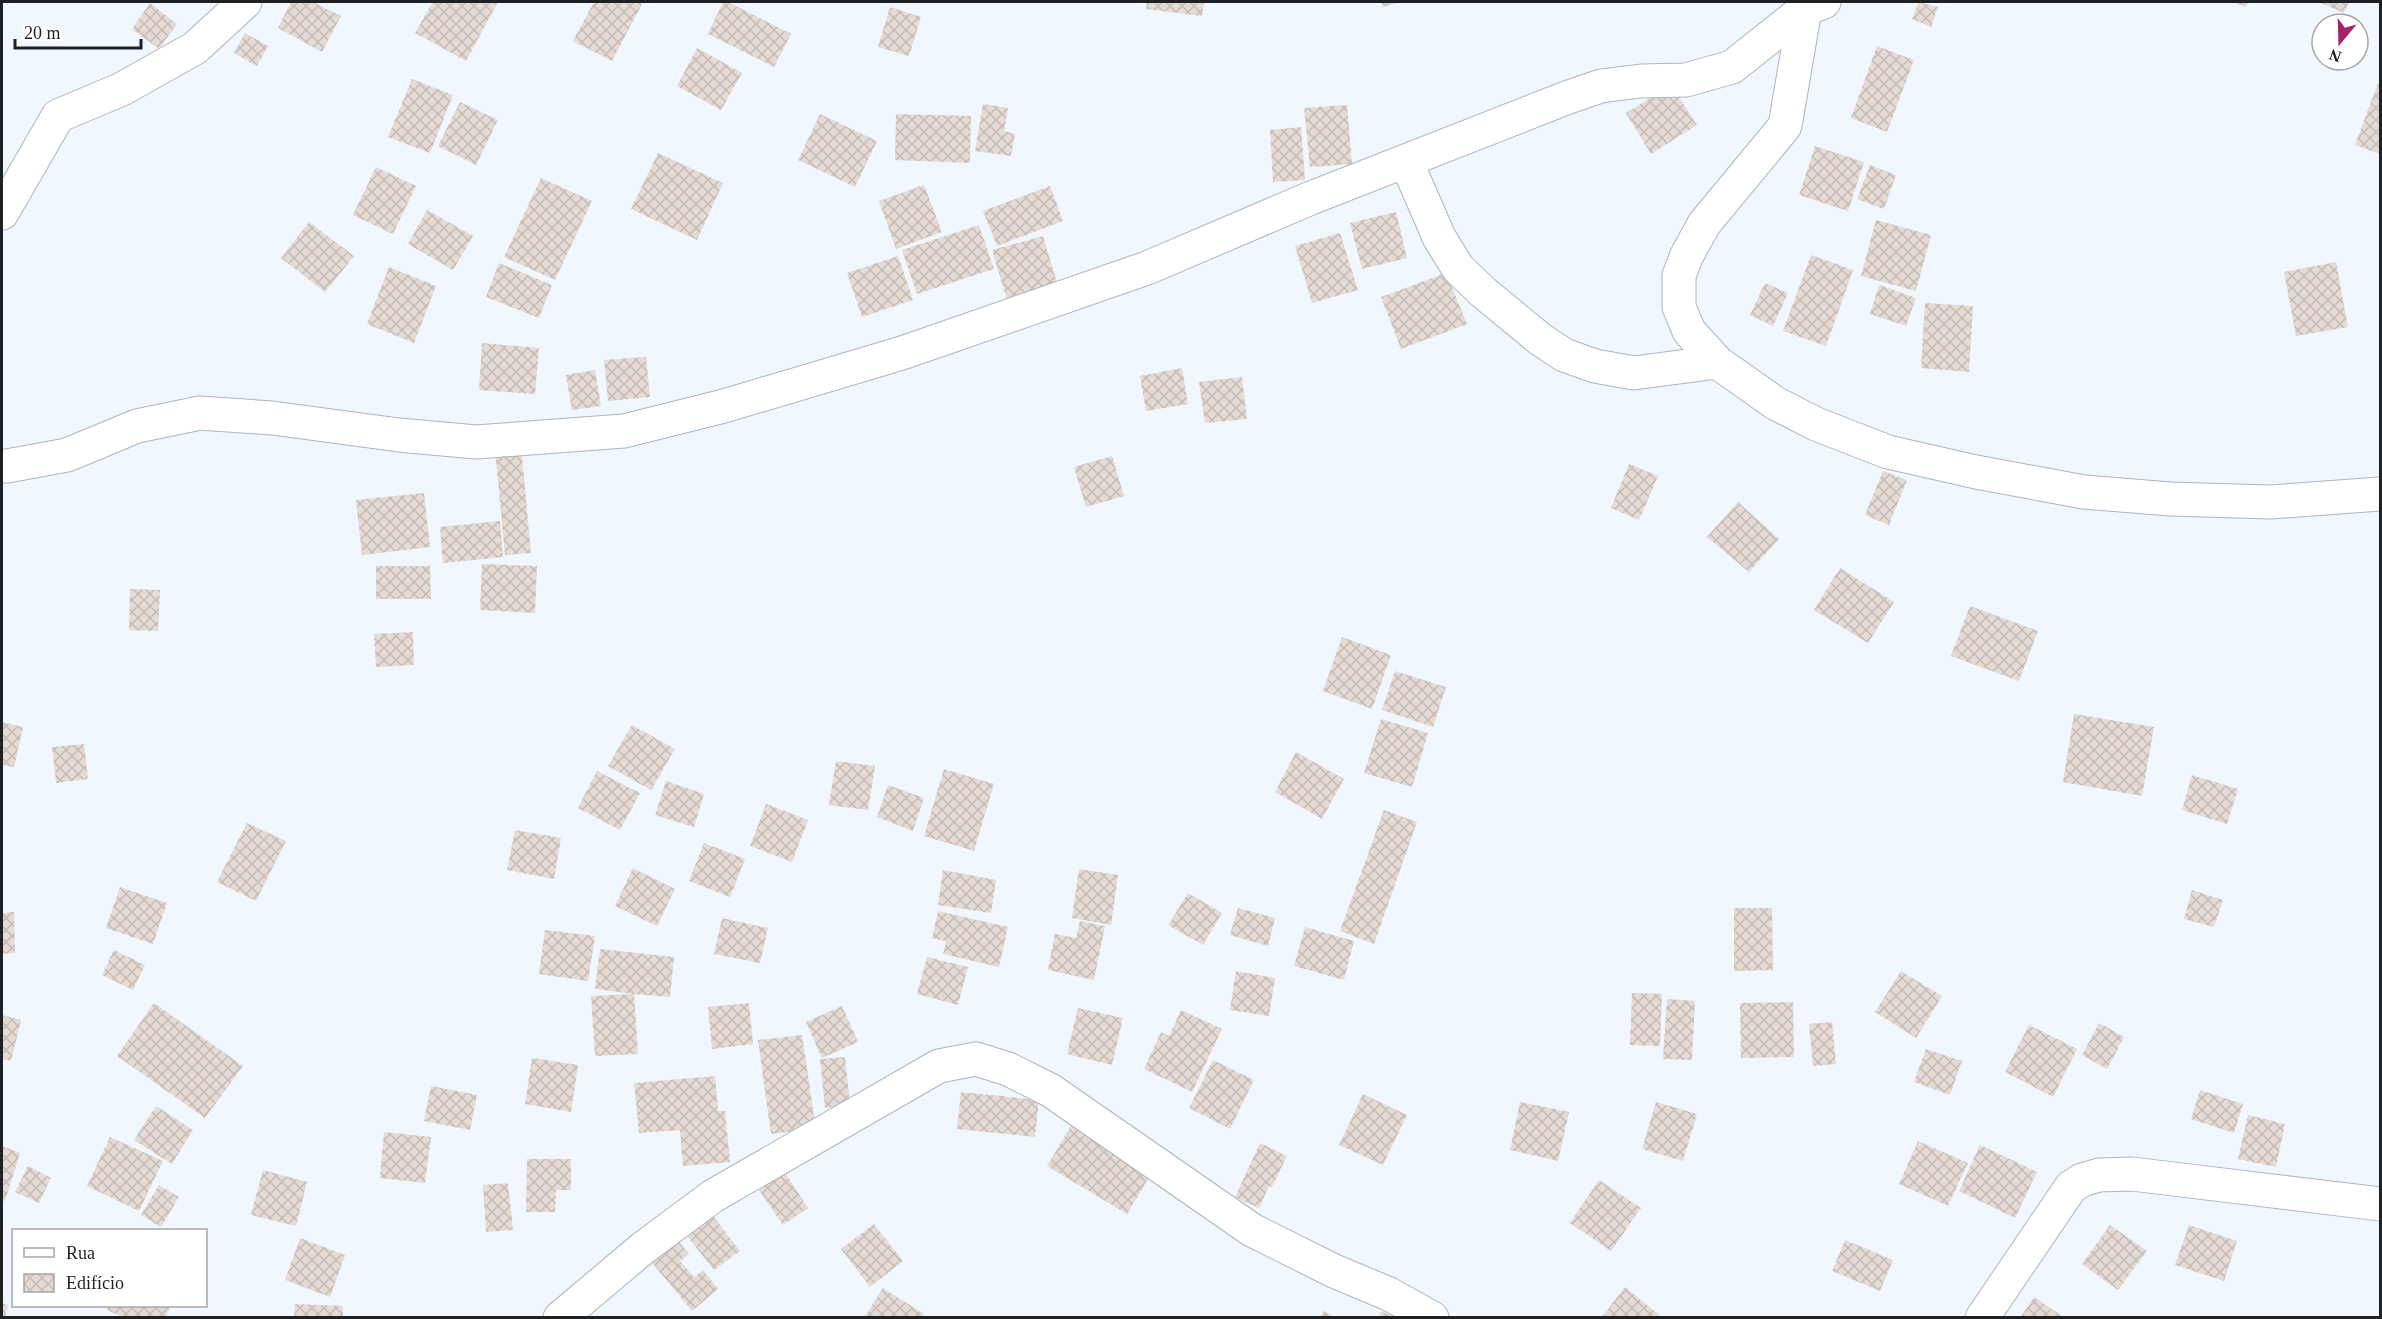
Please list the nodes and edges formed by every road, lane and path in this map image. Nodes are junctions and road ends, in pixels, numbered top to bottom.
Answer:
1 (245, 2) edge
2 (1814, 5) edge
3 (1406, 161) junction
4 (2, 213) edge
5 (1717, 362) junction
6 (2, 466) edge
7 (2380, 494) edge
8 (2380, 1204) edge
9 (560, 1317) edge
10 (1432, 1317) edge
11 (1982, 1317) edge

1 - 4 street
2 - 3 street
2 - 5 street
3 - 5 street
3 - 6 street
5 - 7 street
8 - 11 street
9 - 10 street

